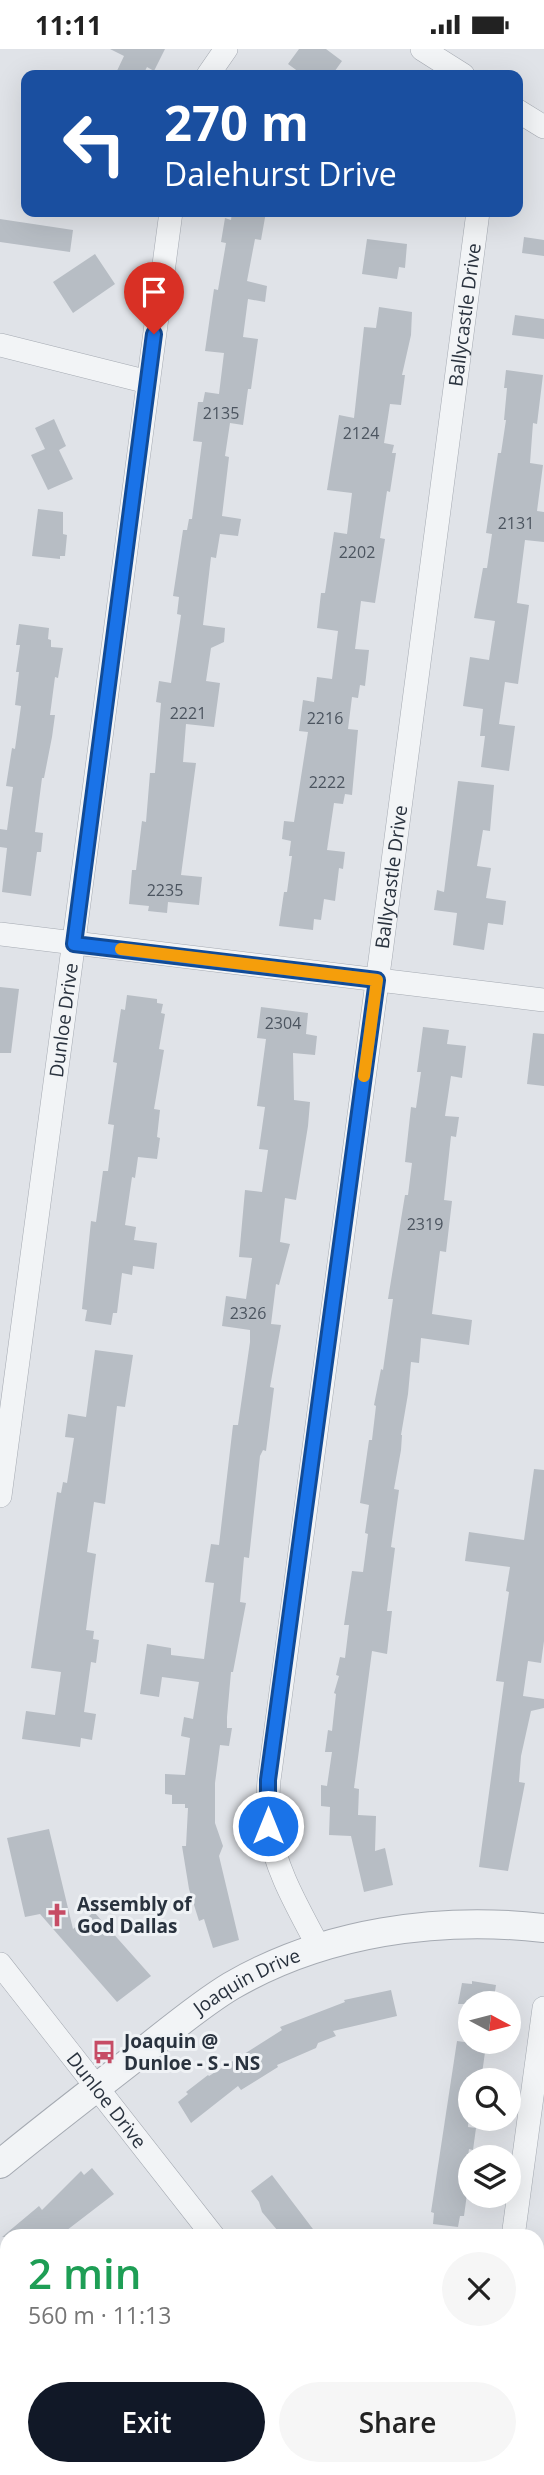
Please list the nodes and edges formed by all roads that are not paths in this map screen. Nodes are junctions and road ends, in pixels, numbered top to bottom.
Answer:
1 (226, 49) edge
2 (422, 49) edge
3 (211, 70) edge
4 (455, 70) edge
5 (523, 117) edge
6 (544, 127) edge
7 (170, 217) edge
8 (477, 217) edge
9 (0, 345) edge
10 (148, 382) junction
11 (0, 934) edge
12 (74, 944) junction
13 (377, 980) junction
14 (544, 1000) edge
15 (0, 1496) edge
16 (544, 1928) edge
17 (319, 1948) junction
18 (0, 1964) edge
19 (544, 2008) edge
20 (98, 2087) junction
21 (0, 2164) edge
22 (208, 2229) edge
23 (514, 2229) edge

1 - 3 street
2 - 4 street
5 - 6 street
7 - 10 street, Dunloe Drive
8 - 13 street, Ballycastle Drive
9 - 10 street
10 - 12 street, Dunloe Drive
11 - 12 street
12 - 13 street
12 - 15 street, Dunloe Drive
13 - 14 street
13 - 17 street, Ballycastle Drive
16 - 17 street, Joaquin Drive
17 - 20 street, Joaquin Drive
18 - 20 street, Dunloe Drive
19 - 23 street
20 - 21 street, Joaquin Drive
20 - 22 street, Dunloe Drive

